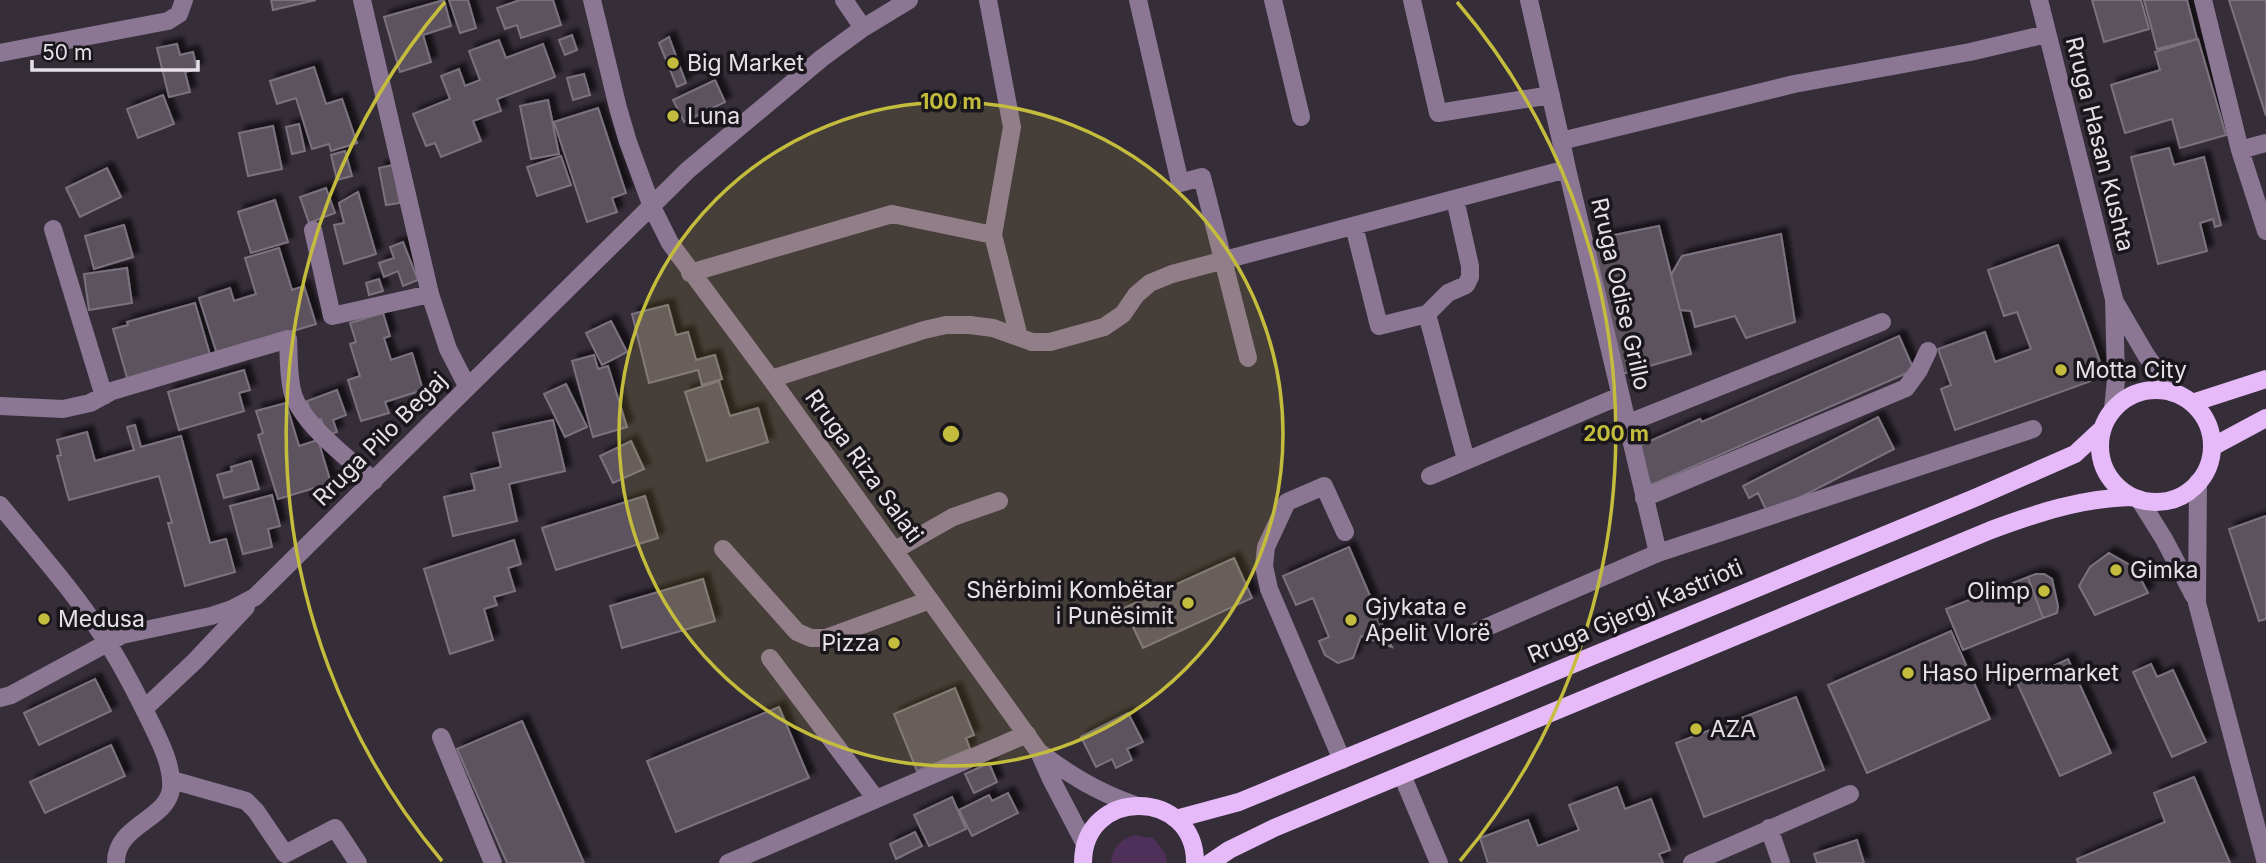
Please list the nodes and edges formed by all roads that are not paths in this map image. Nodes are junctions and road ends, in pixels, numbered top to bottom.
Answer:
1 (184, 0) edge
2 (362, 0) edge
3 (592, 0) edge
4 (844, 0) edge
5 (909, 0) edge
6 (988, 0) edge
7 (1138, 0) edge
8 (1273, 0) edge
9 (1412, 0) edge
10 (1529, 0) edge
11 (2039, 0) edge
12 (2203, 0) edge
13 (863, 28) junction
14 (2046, 34) junction
15 (0, 53) edge
16 (1550, 95) junction
17 (1301, 117) dead end
18 (1561, 141) junction
19 (2266, 144) edge
20 (2240, 150) junction
21 (1567, 169) junction
22 (1455, 199) junction
23 (652, 207) junction
24 (1354, 226) junction
25 (53, 229) dead end
26 (313, 230) dead end
27 (2266, 231) edge
28 (993, 234) junction
29 (1223, 261) junction
30 (690, 273) junction
31 (430, 294) junction
32 (2114, 299) junction
33 (1427, 314) junction
34 (1882, 322) dead end
35 (1019, 337) junction
36 (1928, 351) dead end
37 (1248, 358) dead end
38 (771, 379) junction
39 (2266, 379) edge
40 (467, 386) junction
41 (2173, 393) junction
42 (104, 396) junction
43 (1620, 396) junction
44 (2192, 403) junction
45 (0, 406) edge
46 (2113, 410) junction
47 (2266, 418) edge
48 (1626, 424) junction
49 (2103, 428) junction
50 (2033, 429) dead end
51 (2212, 447) junction
52 (1466, 460) junction
53 (1430, 476) dead end
54 (374, 481) junction
55 (2199, 482) junction
56 (1644, 498) junction
57 (2135, 498) junction
58 (999, 501) dead end
59 (0, 505) edge
60 (1345, 532) dead end
61 (723, 549) dead end
62 (895, 550) junction
63 (1658, 553) junction
64 (255, 597) junction
65 (930, 600) junction
66 (2197, 603) junction
67 (1471, 634) dead end
68 (107, 642) junction
69 (770, 658) dead end
70 (0, 698) edge
71 (144, 709) junction
72 (1027, 734) junction
73 (440, 737) dead end
74 (1039, 752) junction
75 (1342, 760) junction
76 (1402, 775) junction
77 (172, 780) junction
78 (1850, 794) dead end
79 (876, 799) junction
80 (1135, 805) junction
81 (1175, 818) junction
82 (1769, 828) junction
83 (1080, 856) edge
84 (116, 863) edge
85 (358, 863) edge
86 (493, 863) edge
87 (728, 863) edge
88 (1195, 863) edge
89 (1210, 863) edge
90 (1439, 863) edge
91 (1692, 863) edge
92 (1782, 863) edge
93 (2266, 863) edge

1 - 15 street
2 - 31 street
3 - 23 street, Rruga Riza Salati
4 - 13 street
5 - 13 street, Rruga Pilo Begaj
6 - 28 street
7 - 29 street
8 - 17 street
9 - 16 street
10 - 16 street
11 - 14 street, Rruga Hasan Kushta
12 - 20 street
13 - 23 street, Rruga Pilo Begaj
14 - 18 street
14 - 32 street, Rruga Hasan Kushta
16 - 18 street
18 - 21 street, Rruga Odise Grillo
19 - 20 street
20 - 27 street
21 - 22 street
21 - 43 street, Rruga Odise Grillo
22 - 24 street
22 - 33 street
23 - 30 street, Rruga Riza Salati
23 - 40 street, Rruga Pilo Begaj
24 - 29 street
24 - 33 street
25 - 42 street
26 - 31 street
28 - 30 street
28 - 35 street
29 - 35 street
29 - 37 street
30 - 38 street, Rruga Riza Salati
31 - 40 street
32 - 41 street
32 - 46 street
33 - 52 street
34 - 48 street
35 - 38 street
36 - 56 street
38 - 62 street, Rruga Riza Salati
39 - 44 main road
40 - 54 street, Rruga Pilo Begaj
41 - 44 main road
41 - 46 main road
42 - 45 street
42 - 54 street
43 - 48 street, Rruga Odise Grillo
43 - 52 street
44 - 51 main road
46 - 49 main road
47 - 51 main road
48 - 56 street, Rruga Odise Grillo
49 - 57 main road
49 - 75 main road, Rruga Gjergj Kastrioti
50 - 63 street
51 - 55 main road
52 - 53 street
54 - 64 street, Rruga Pilo Begaj
55 - 57 main road
55 - 66 street
56 - 63 street, Rruga Odise Grillo
57 - 66 street
57 - 76 main road
58 - 62 street
59 - 68 street
60 - 75 street
61 - 65 street
62 - 65 street, Rruga Riza Salati
63 - 67 street
64 - 68 street, Rruga Pilo Begaj
64 - 71 street
65 - 72 street, Rruga Riza Salati
66 - 93 street
68 - 70 street, Rruga Pilo Begaj
68 - 71 street
69 - 79 street
71 - 77 street
72 - 74 street, Rruga Riza Salati
72 - 79 street
73 - 86 street
74 - 80 street
74 - 83 street
75 - 81 main road, Rruga Gjergj Kastrioti
76 - 89 main road
76 - 90 street
77 - 84 street
77 - 85 street
78 - 82 street
79 - 87 street
80 - 81 main road
80 - 83 main road
81 - 88 main road
82 - 91 street
82 - 92 street

